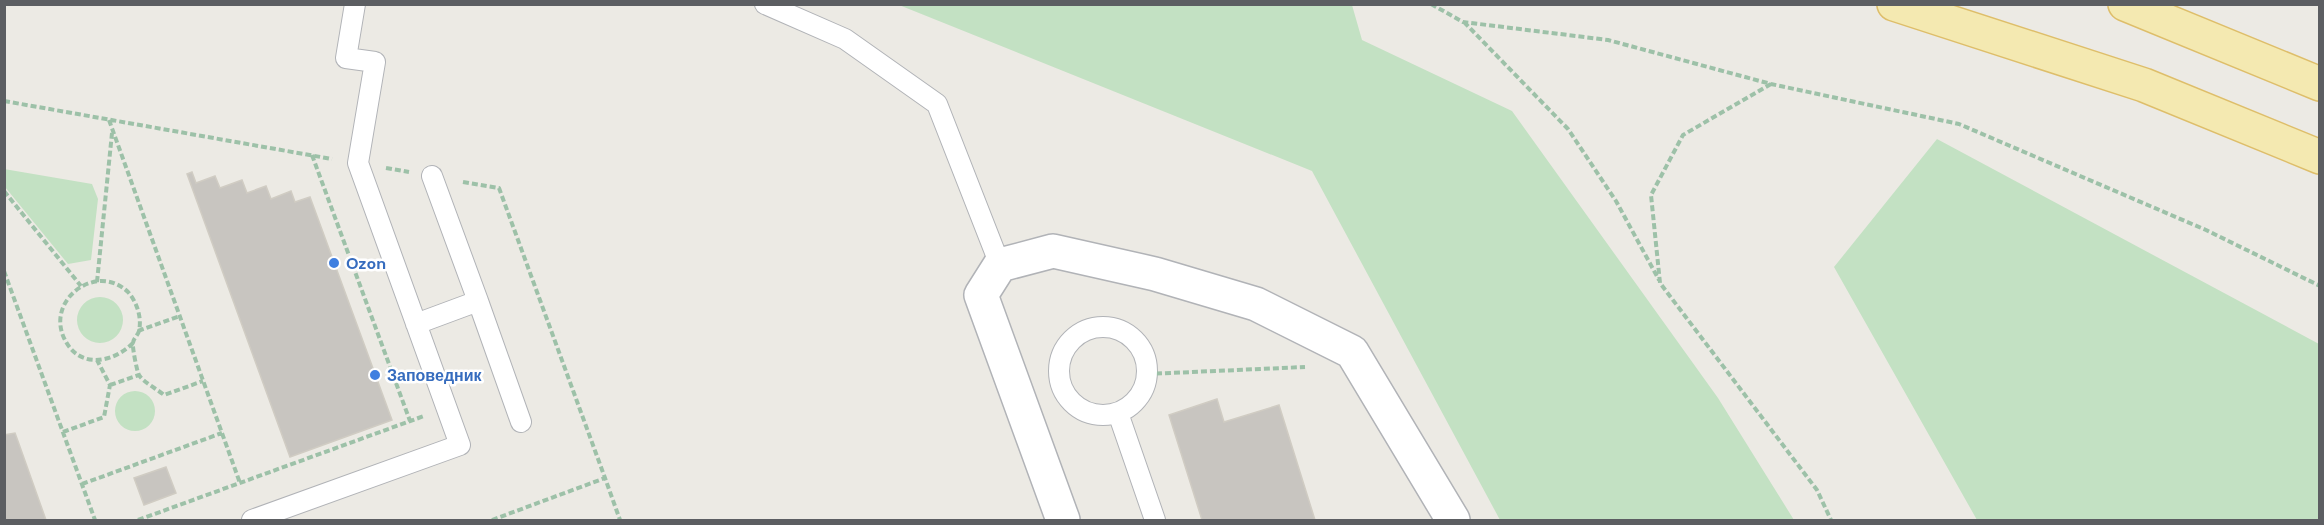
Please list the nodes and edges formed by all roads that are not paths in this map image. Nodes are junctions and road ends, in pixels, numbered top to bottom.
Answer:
1 (355, 4) edge
2 (765, 4) edge
3 (1894, 4) edge
4 (2125, 4) edge
5 (2319, 84) edge
6 (2319, 157) edge
7 (432, 176) road end
8 (1000, 265) junction
9 (478, 301) junction
10 (416, 324) junction
11 (1118, 413) junction
12 (521, 422) dead end
13 (252, 520) edge
14 (1063, 520) edge
15 (1155, 520) edge
16 (1453, 520) edge

1 - 10 lane
2 - 8 lane
3 - 6 main road
4 - 5 main road
7 - 9 lane
8 - 14 street
8 - 16 street
9 - 10 lane
9 - 12 lane
10 - 13 lane
11 - 11 lane
11 - 15 lane

